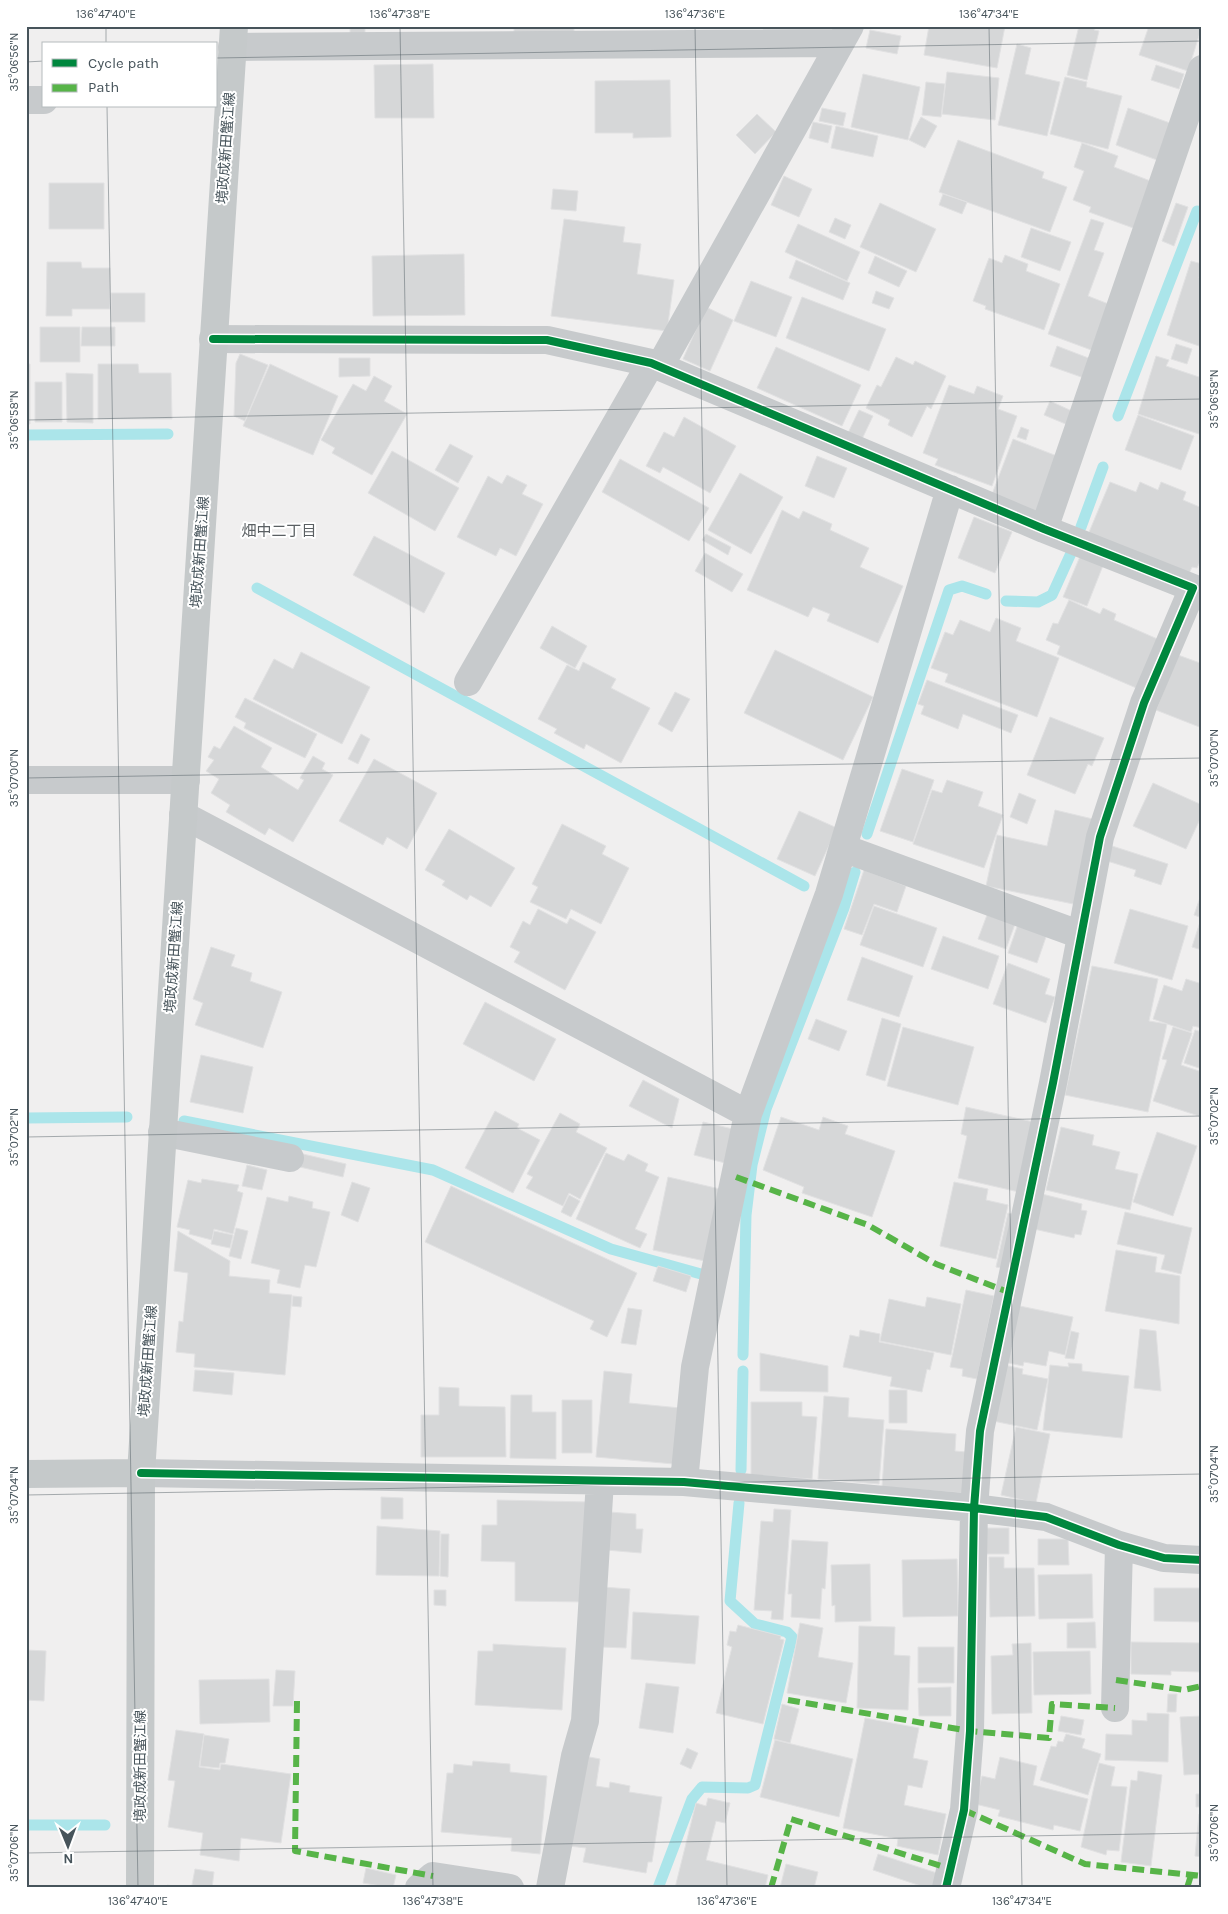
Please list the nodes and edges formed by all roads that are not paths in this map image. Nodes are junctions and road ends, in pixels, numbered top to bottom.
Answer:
1 (845, 35) edge
2 (233, 37) edge
3 (1202, 69) edge
4 (26, 100) edge
5 (42, 100) edge
6 (223, 101) edge
7 (213, 339) junction
8 (656, 364) junction
9 (950, 490) junction
10 (1044, 529) junction
11 (468, 682) dead end
12 (26, 780) edge
13 (186, 780) junction
14 (183, 815) junction
15 (843, 848) junction
16 (1081, 936) junction
17 (748, 1114) junction
18 (162, 1132) junction
19 (290, 1158) dead end
20 (141, 1473) junction
21 (26, 1474) edge
22 (600, 1481) junction
23 (684, 1482) junction
24 (974, 1508) junction
25 (1119, 1545) junction
26 (1202, 1560) edge
27 (1115, 1708) dead end
28 (140, 1888) edge
29 (418, 1888) edge
30 (510, 1888) edge
31 (550, 1888) edge
32 (946, 1888) edge

1 - 2 street
1 - 8 street
2 - 6 main road, 境政成新田蟹江線
3 - 10 street
4 - 5 street
6 - 7 main road, 境政成新田蟹江線
7 - 8 street
7 - 13 main road, 境政成新田蟹江線
8 - 9 street
8 - 11 street
9 - 10 street
9 - 15 street
10 - 16 street
12 - 13 street
13 - 14 main road, 境政成新田蟹江線
14 - 17 street
14 - 18 main road, 境政成新田蟹江線
15 - 16 street
15 - 17 street
16 - 24 street
17 - 23 street
18 - 19 street
18 - 20 main road, 境政成新田蟹江線
20 - 21 main road
20 - 22 street
20 - 28 main road, 境政成新田蟹江線
22 - 23 street
22 - 31 street
23 - 24 street
24 - 25 street
24 - 32 street
25 - 26 street
25 - 27 street
29 - 30 street

